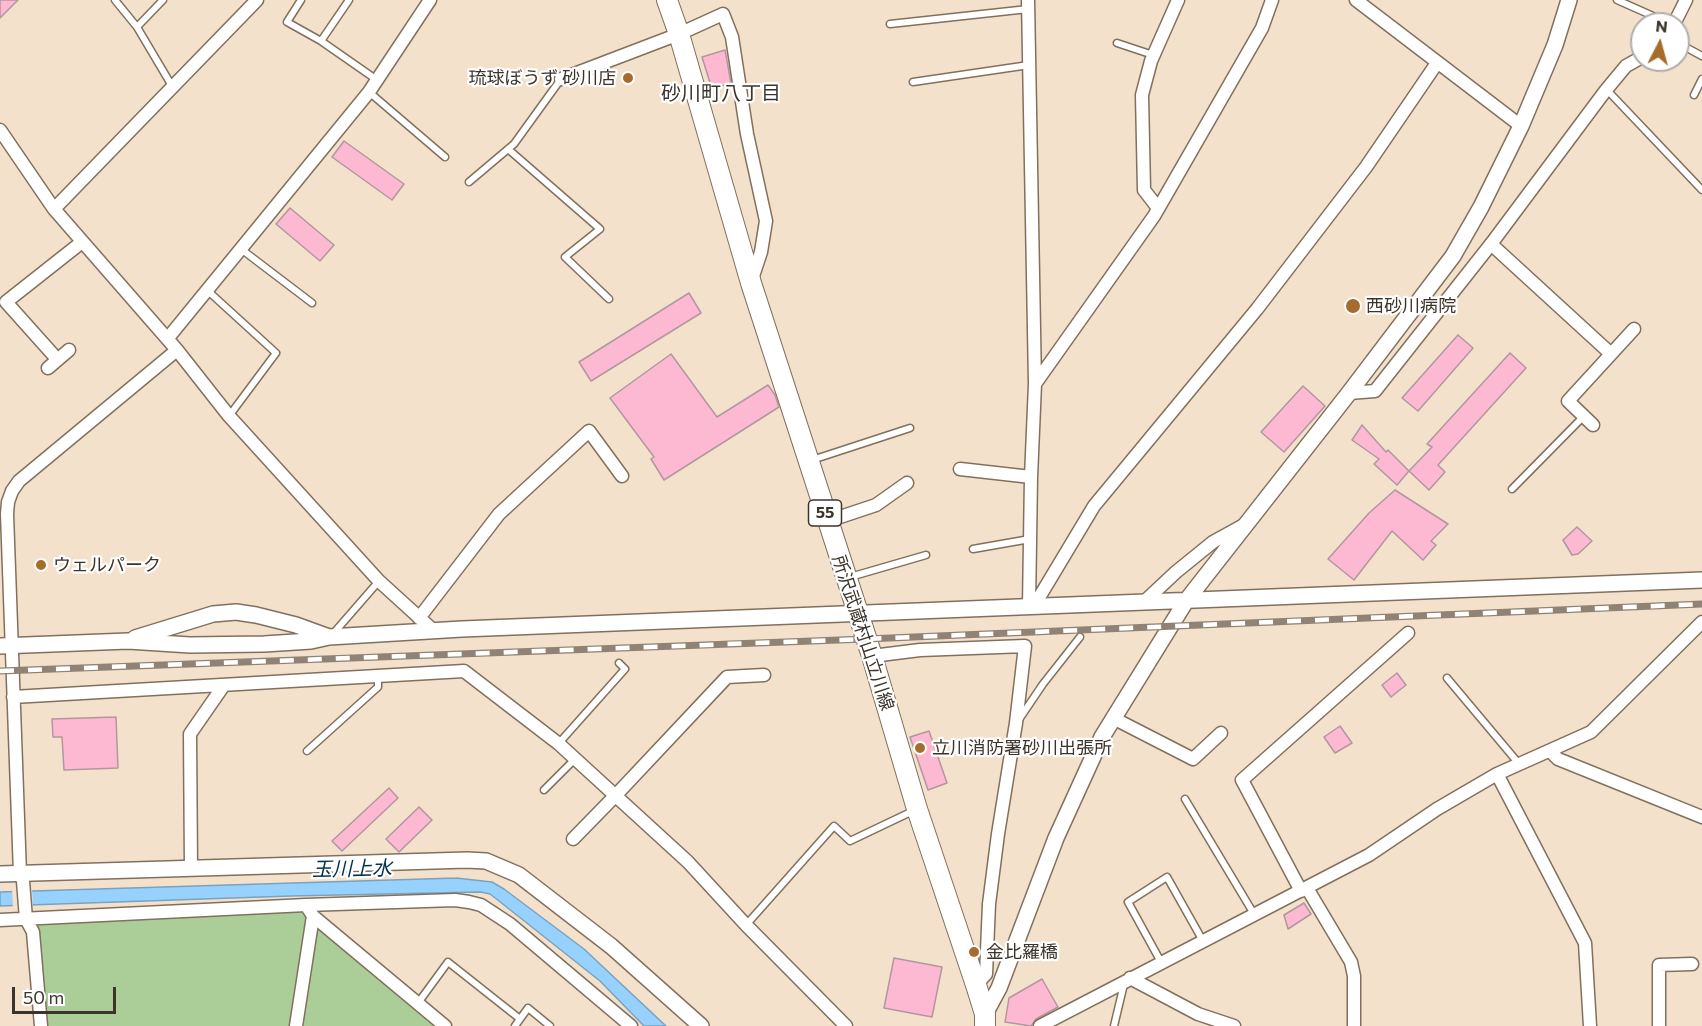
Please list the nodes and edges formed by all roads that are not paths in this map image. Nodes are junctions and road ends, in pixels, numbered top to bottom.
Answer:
1 (115, 0) edge
2 (163, 0) edge
3 (257, 0) edge
4 (301, 0) edge
5 (349, 0) edge
6 (430, 0) edge
7 (667, 0) edge
8 (1178, 0) edge
9 (1272, 0) edge
10 (1356, 0) edge
11 (1569, 0) edge
12 (1617, 0) edge
13 (1028, 4) edge
14 (1644, 12) edge
15 (890, 24) dead end
16 (137, 27) junction
17 (679, 34) junction
18 (321, 41) junction
19 (1117, 43) dead end
20 (1153, 56) junction
21 (1437, 63) junction
22 (1630, 64) edge
23 (1029, 66) junction
24 (561, 79) joint
25 (1702, 79) edge
26 (378, 80) junction
27 (913, 82) dead end
28 (172, 86) junction
29 (1606, 90) junction
30 (369, 92) junction
31 (1694, 95) dead end
32 (1521, 126) junction
33 (0, 130) edge
34 (508, 149) junction
35 (445, 157) dead end
36 (469, 182) dead end
37 (1702, 190) edge
38 (1158, 208) junction
39 (54, 209) junction
40 (82, 242) junction
41 (1491, 244) junction
42 (241, 248) junction
43 (751, 283) junction
44 (208, 291) junction
45 (609, 299) dead end
46 (312, 303) dead end
47 (1634, 329) dead end
48 (168, 338) junction
49 (69, 350) dead end
50 (177, 350) junction
51 (1610, 353) junction
52 (1035, 384) junction
53 (1349, 393) junction
54 (229, 416) junction
55 (1584, 416) junction
56 (1593, 425) dead end
57 (910, 428) dead end
58 (808, 461) junction
59 (960, 469) dead end
60 (622, 476) dead end
61 (1031, 477) junction
62 (907, 483) dead end
63 (1512, 489) dead end
64 (828, 521) junction
65 (1247, 524) junction
66 (1030, 539) junction
67 (973, 549) dead end
68 (926, 555) dead end
69 (846, 578) junction
70 (1702, 580) edge
71 (379, 581) junction
72 (1186, 601) junction
73 (1144, 602) junction
74 (1031, 606) junction
75 (858, 614) junction
76 (419, 618) junction
77 (1702, 622) edge
78 (434, 631) junction
79 (1408, 633) dead end
80 (329, 637) junction
81 (1080, 637) dead end
82 (128, 641) junction
83 (6, 646) edge
84 (872, 656) junction
85 (620, 663) dead end
86 (764, 675) dead end
87 (378, 676) junction
88 (1447, 678) dead end
89 (224, 685) junction
90 (13, 697) junction
91 (1113, 718) junction
92 (1016, 723) junction
93 (1221, 733) dead end
94 (559, 744) junction
95 (1550, 750) junction
96 (307, 751) dead end
97 (575, 759) junction
98 (1520, 765) junction
99 (1497, 774) junction
100 (544, 790) dead end
101 (616, 795) junction
102 (1185, 799) dead end
103 (917, 809) junction
104 (1702, 817) edge
105 (573, 839) dead end
106 (191, 869) junction
107 (0, 874) edge
108 (22, 878) junction
109 (1304, 890) junction
110 (306, 905) junction
111 (25, 914) junction
112 (1254, 915) junction
113 (313, 916) junction
114 (0, 920) edge
115 (746, 925) junction
116 (1203, 941) junction
117 (1161, 962) junction
118 (1692, 964) dead end
119 (1127, 979) junction
120 (976, 985) junction
121 (418, 1003) junction
122 (520, 1019) junction
123 (985, 1020) edge
124 (41, 1026) edge
125 (296, 1026) edge
126 (445, 1026) edge
127 (515, 1026) edge
128 (550, 1026) edge
129 (631, 1026) edge
130 (701, 1026) edge
131 (846, 1026) edge
132 (1040, 1026) edge
133 (1114, 1026) edge
134 (1234, 1026) edge
135 (1354, 1026) edge
136 (1590, 1026) edge
137 (1659, 1026) edge

1 - 16 lane
2 - 16 lane
3 - 28 street
4 - 18 lane
5 - 18 lane
6 - 26 street
7 - 17 main road, 所沢武蔵村山立川線 / 55
8 - 20 street
9 - 38 street
10 - 21 street
11 - 32 street
12 - 14 lane
13 - 15 lane
13 - 23 street
16 - 28 lane
17 - 24 street
17 - 43 main road, 所沢武蔵村山立川線 / 55
17 - 43 street
18 - 26 lane
19 - 20 lane
20 - 38 street
21 - 32 street
21 - 74 street
22 - 29 street
23 - 27 lane
23 - 52 street
24 - 34 lane
25 - 31 lane
26 - 30 street
28 - 39 street
29 - 37 lane
29 - 41 street
30 - 35 lane
30 - 42 street
32 - 53 street
33 - 39 street
34 - 36 lane
34 - 45 lane
38 - 52 street
39 - 40 street
40 - 48 street
40 - 49 street
41 - 51 street
41 - 53 street
42 - 44 street
42 - 46 lane
43 - 58 main road, 所沢武蔵村山立川線 / 55
44 - 48 street
44 - 54 lane
47 - 51 street
48 - 50 street
50 - 54 street
50 - 83 street
51 - 55 street
52 - 61 street
53 - 65 street
54 - 71 street
55 - 56 street
55 - 63 lane
57 - 58 lane
58 - 64 main road, 所沢武蔵村山立川線 / 55
59 - 61 street
60 - 76 street
61 - 66 street
62 - 64 street
64 - 69 main road, 所沢武蔵村山立川線 / 55
65 - 72 street
65 - 73 street
66 - 67 lane
66 - 74 street
68 - 69 lane
69 - 75 main road, 所沢武蔵村山立川線 / 55
70 - 72 street
71 - 76 street
71 - 80 lane
72 - 73 street
72 - 91 street
73 - 74 street
74 - 75 street
75 - 78 street
75 - 84 main road, 所沢武蔵村山立川線 / 55
76 - 78 street
77 - 95 street
78 - 80 street
79 - 109 street
80 - 82 street
80 - 82 street
81 - 92 lane
82 - 83 street
83 - 90 street
84 - 92 street
84 - 103 main road, 所沢武蔵村山立川線 / 55
85 - 94 lane
86 - 101 street
87 - 89 street
87 - 94 street
87 - 96 lane
88 - 98 lane
89 - 90 street
89 - 106 street
90 - 108 street
91 - 93 street
91 - 123 street
92 - 120 street
94 - 97 street
95 - 98 street
95 - 104 street
97 - 100 lane
97 - 101 street
98 - 99 street
99 - 109 street
99 - 136 street
101 - 105 street
101 - 115 street
102 - 112 lane
103 - 115 lane
103 - 120 main road, 所沢武蔵村山立川線 / 55
106 - 108 street
106 - 130 street
107 - 108 street
108 - 111 street
109 - 112 street
109 - 135 street
110 - 111 street
110 - 113 street
110 - 129 street
111 - 114 street
111 - 124 street
112 - 116 street
113 - 121 street
113 - 125 street
115 - 131 street
116 - 117 street
116 - 117 lane
117 - 119 street
118 - 137 street
119 - 132 street
119 - 133 lane
119 - 134 street
120 - 123 main road, 所沢武蔵村山立川線 / 55
121 - 122 lane
121 - 126 street
122 - 127 lane
122 - 128 lane

